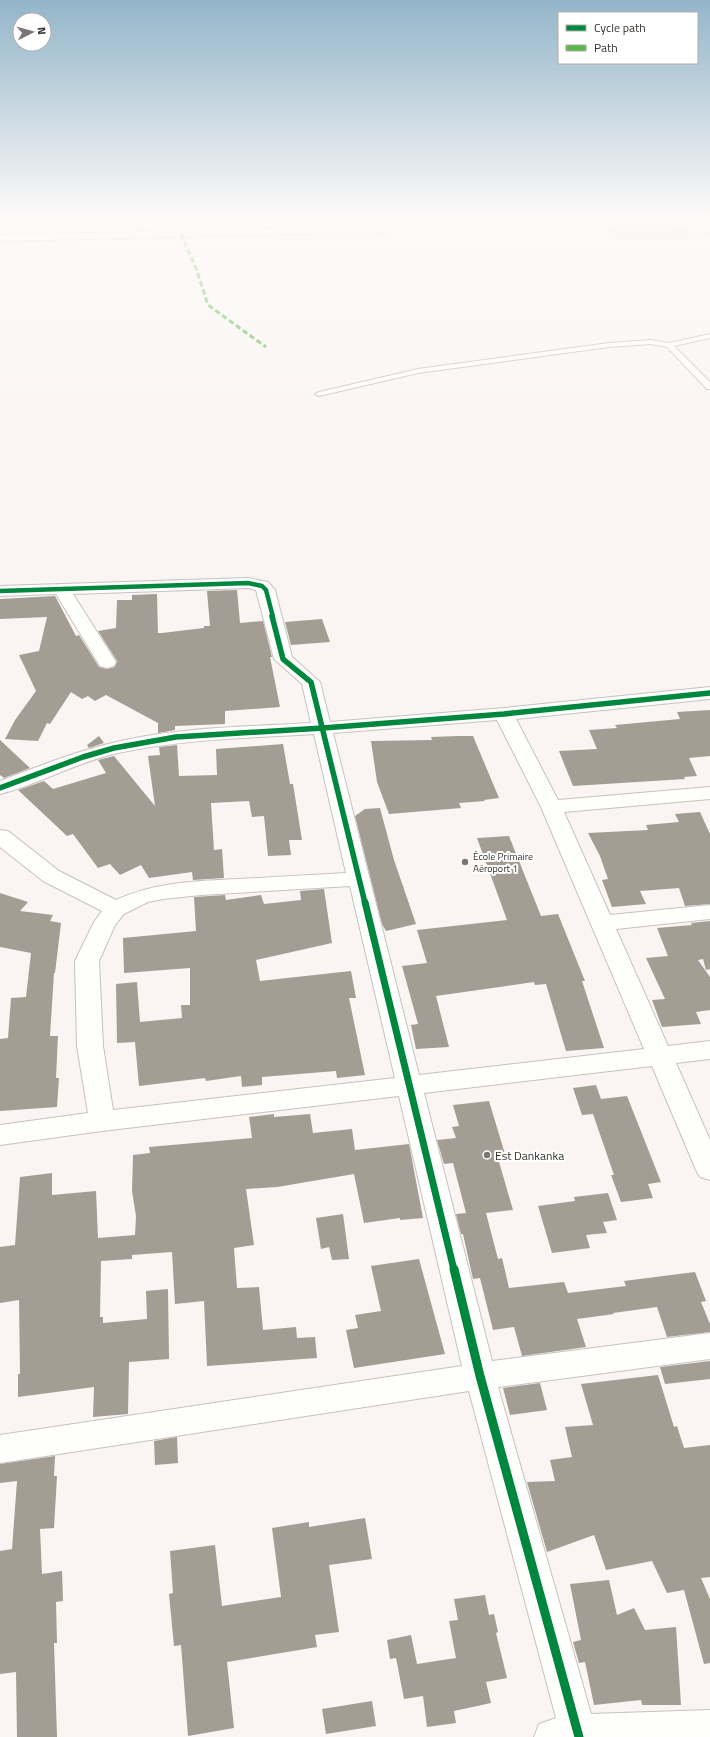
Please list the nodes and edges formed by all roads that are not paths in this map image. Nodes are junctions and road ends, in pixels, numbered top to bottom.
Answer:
1 (710, 336) edge
2 (669, 345) junction
3 (710, 387) edge
4 (319, 394) dead end
5 (61, 589) junction
6 (0, 591) edge
7 (107, 662) dead end
8 (710, 693) edge
9 (504, 714) junction
10 (323, 728) junction
11 (0, 788) edge
12 (710, 793) edge
13 (551, 807) junction
14 (0, 836) edge
15 (360, 879) junction
16 (116, 909) junction
17 (710, 912) edge
18 (602, 923) junction
19 (710, 1050) edge
20 (660, 1056) junction
21 (410, 1086) junction
22 (102, 1121) junction
23 (0, 1135) edge
24 (710, 1170) edge
25 (710, 1346) edge
26 (480, 1376) junction
27 (0, 1449) edge
28 (710, 1728) edge
29 (570, 1736) edge

1 - 2 lane
2 - 3 lane
2 - 4 lane
5 - 6 street
5 - 7 street
5 - 10 street
8 - 9 street
9 - 10 street
9 - 13 street
10 - 11 street
10 - 15 street
12 - 13 street
13 - 18 street
14 - 16 street
15 - 16 street
15 - 21 street
16 - 22 street
17 - 18 street
18 - 20 street
19 - 20 street
20 - 21 street
20 - 24 street
21 - 22 street
21 - 26 street
22 - 23 street
25 - 26 street
26 - 27 street
26 - 29 street
28 - 29 street

